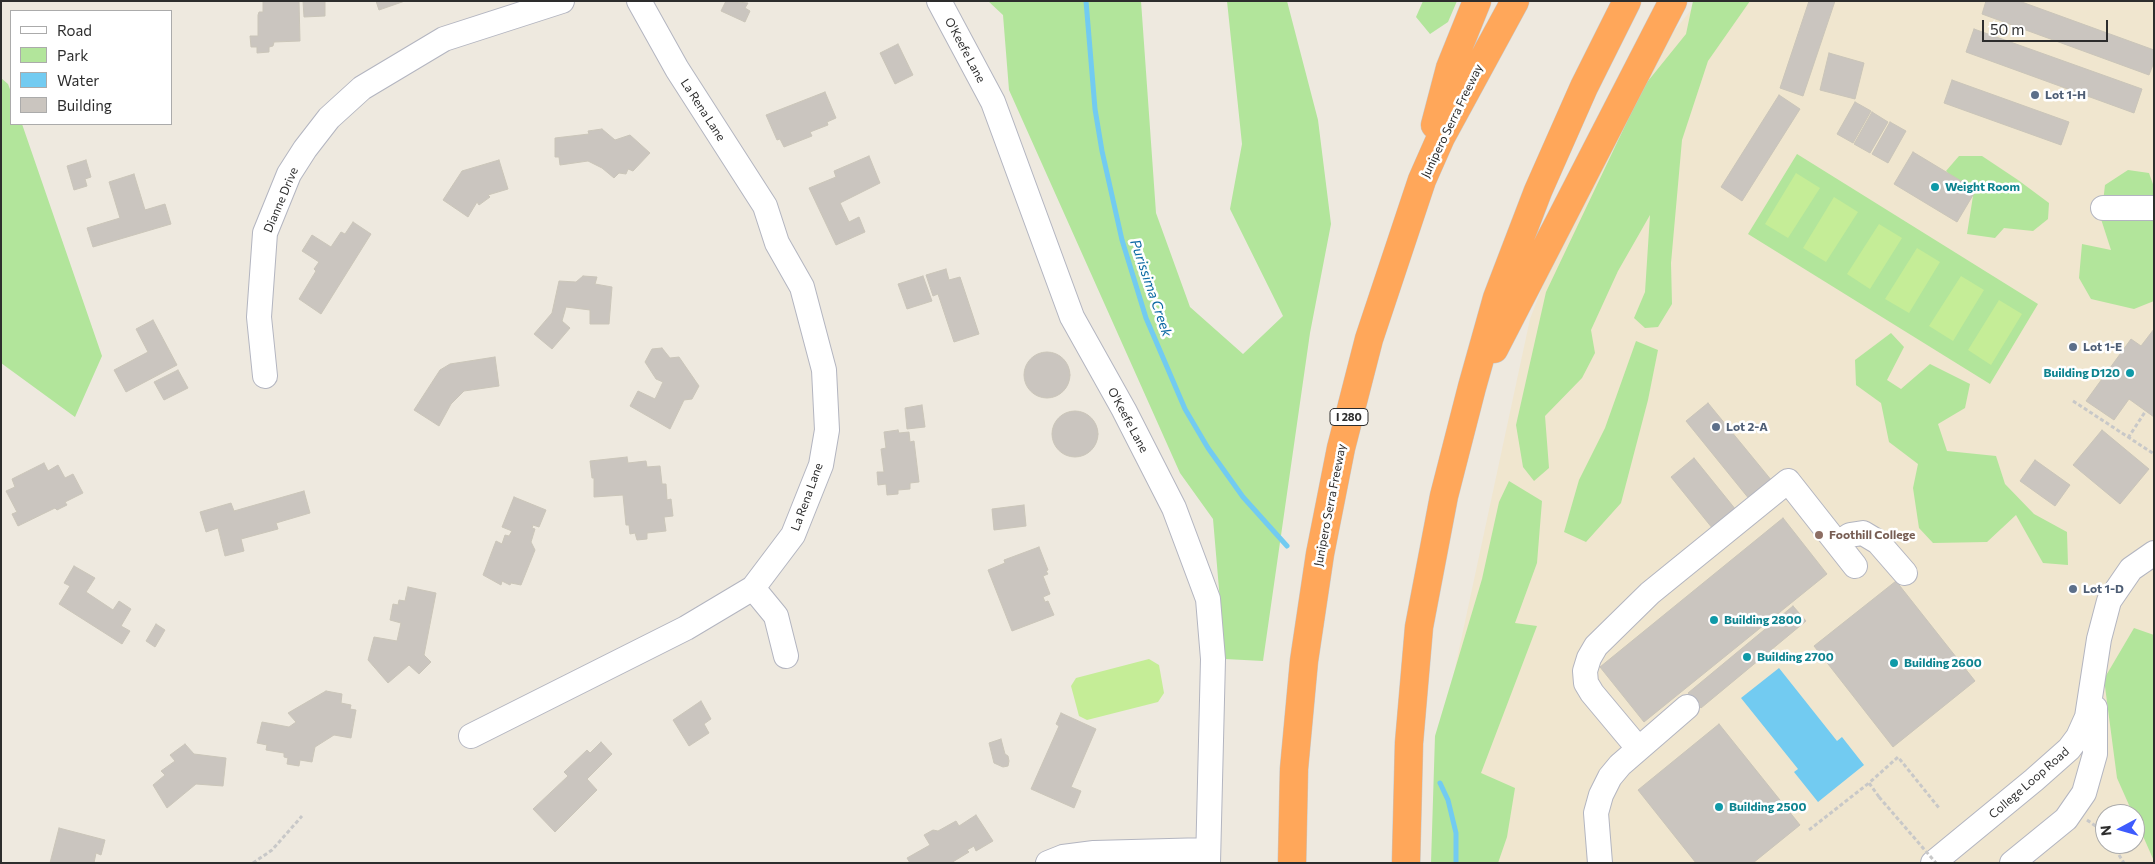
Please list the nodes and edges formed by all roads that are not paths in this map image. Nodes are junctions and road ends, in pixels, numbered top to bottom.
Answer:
1 (562, 1) edge
2 (639, 1) edge
3 (939, 1) edge
4 (1477, 1) edge
5 (1515, 1) edge
6 (1627, 1) edge
7 (1673, 1) edge
8 (1422, 180) junction
9 (2103, 208) dead end
10 (2154, 208) edge
11 (265, 376) dead end
12 (1472, 387) junction
13 (1838, 543) junction
14 (2154, 553) edge
15 (1855, 566) dead end
16 (1905, 574) dead end
17 (753, 588) junction
18 (786, 656) dead end
19 (2095, 666) junction
20 (1687, 707) dead end
21 (471, 736) dead end
22 (1638, 748) junction
23 (1207, 856) edge
24 (1048, 863) edge
25 (1292, 863) edge
26 (1406, 863) edge
27 (1600, 863) edge
28 (1934, 863) edge
29 (2012, 863) edge

1 - 11 street, Dianne Drive
2 - 17 street, La Rena Lane
3 - 23 street, O'Keefe Lane
4 - 8 highway
5 - 8 highway, Junipero Serra Freeway / I 280
6 - 12 highway
7 - 12 highway
8 - 25 highway, Junipero Serra Freeway / I 280
9 - 10 street
12 - 26 highway
13 - 15 street
13 - 16 street
13 - 22 street
14 - 19 street, College Loop Road
17 - 18 street
17 - 21 street, La Rena Lane
19 - 28 street, College Loop Road
19 - 29 street
20 - 22 street
22 - 27 street
23 - 24 street

